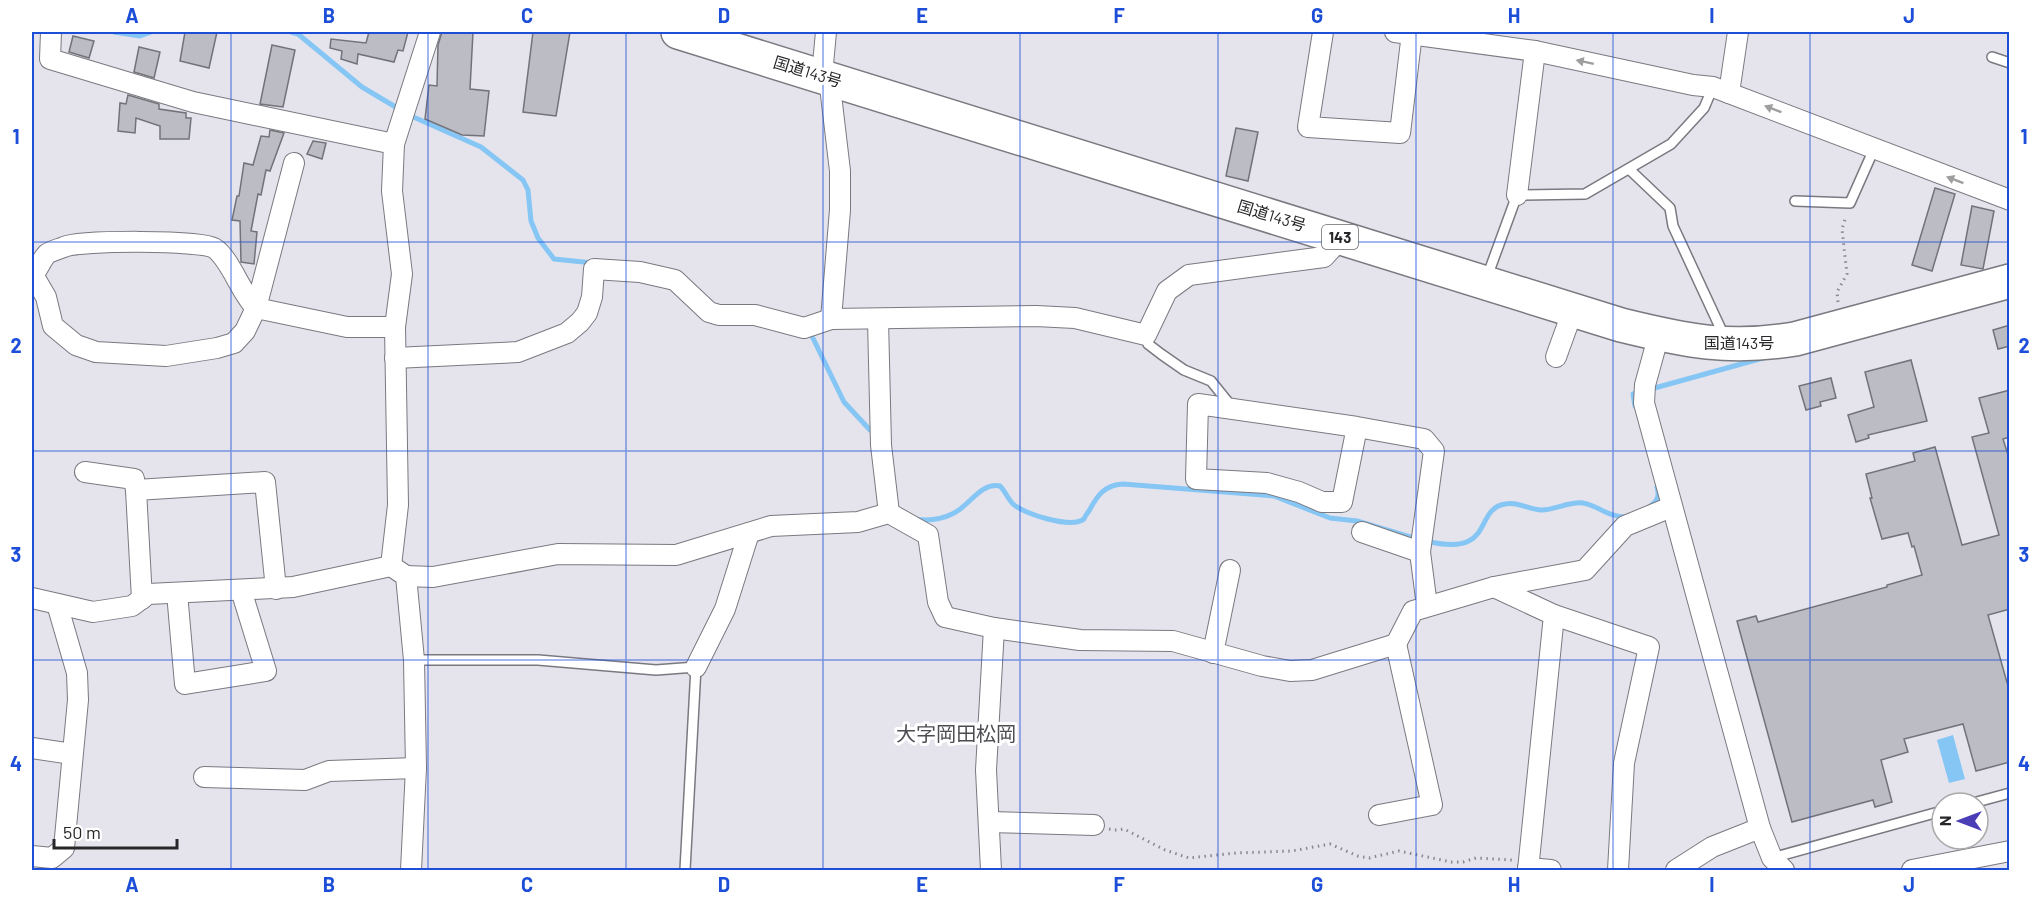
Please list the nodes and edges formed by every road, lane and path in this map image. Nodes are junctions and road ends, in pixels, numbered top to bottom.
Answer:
1 (51, 32) edge
2 (430, 32) edge
3 (678, 32) edge
4 (826, 32) edge
5 (1323, 32) edge
6 (1403, 32) edge
7 (1738, 32) edge
8 (1535, 51) junction
9 (1992, 57) dead end
10 (2010, 63) edge
11 (826, 76) junction
12 (1721, 90) junction
13 (394, 144) junction
14 (1874, 149) junction
15 (294, 163) dead end
16 (1629, 168) junction
17 (1517, 195) junction
18 (2010, 200) edge
19 (1795, 201) dead end
20 (1850, 203) junction
21 (1342, 237) junction
22 (32, 275) edge
23 (2010, 281) edge
24 (1485, 282) junction
25 (256, 308) junction
26 (1573, 310) junction
27 (831, 319) junction
28 (878, 320) junction
29 (395, 327) junction
30 (1839, 328) junction
31 (1659, 334) junction
32 (1146, 335) junction
33 (1729, 345) junction
34 (1556, 357) dead end
35 (395, 358) junction
36 (1233, 409) junction
37 (1357, 427) junction
38 (86, 472) dead end
39 (136, 490) junction
40 (1671, 507) junction
41 (889, 513) junction
42 (749, 532) junction
43 (1362, 532) dead end
44 (1421, 545) junction
45 (1230, 570) dead end
46 (399, 571) junction
47 (1494, 587) junction
48 (276, 589) junction
49 (241, 590) junction
50 (177, 593) junction
51 (32, 598) edge
52 (142, 599) junction
53 (57, 604) junction
54 (1427, 606) junction
55 (1554, 615) junction
56 (994, 628) junction
57 (1396, 644) junction
58 (1213, 653) junction
59 (414, 660) junction
60 (696, 667) junction
61 (32, 748) edge
62 (72, 754) junction
63 (416, 768) junction
64 (204, 777) dead end
65 (2010, 793) edge
66 (1990, 798) edge
67 (1379, 815) dead end
68 (1930, 815) edge
69 (989, 822) junction
70 (1094, 825) joint
71 (1760, 828) junction
72 (2008, 854) edge
73 (32, 856) edge
74 (1778, 864) edge
75 (1528, 867) edge
76 (1947, 867) edge
77 (411, 870) edge
78 (685, 870) edge
79 (991, 870) edge
80 (1551, 870) edge
81 (1618, 870) edge
82 (1677, 870) edge
83 (1912, 870) edge

1 - 13 street
2 - 13 street
3 - 11 highway, 国道143号 / 143
4 - 11 street
5 - 6 street
6 - 8 street
7 - 12 street
12 -> 8 street
8 - 17 street
9 - 10 lane
11 - 21 highway, 国道143号 / 143
11 - 27 street
14 -> 12 street
12 - 16 lane
13 - 29 street
18 -> 14 street
14 - 20 lane
15 - 25 street
16 - 17 lane
16 - 33 lane
17 - 24 lane
19 - 20 lane
20 - 30 path
21 - 24 highway, 国道143号 / 143
21 - 32 street
22 - 25 street
22 - 25 street
23 - 30 highway, 国道143号 / 143
24 - 26 highway, 国道143号 / 143
25 - 29 street
26 - 31 highway, 国道143号 / 143
26 - 34 street
27 - 28 street
27 - 35 street
28 - 32 street
28 - 41 street
29 - 35 street
30 - 33 highway, 国道143号 / 143
31 - 33 highway, 国道143号 / 143
31 - 40 street
32 - 36 lane
35 - 46 street
36 - 37 street
36 - 37 street
37 - 44 street
38 - 39 street
39 - 48 street
39 - 52 street
40 - 47 street
40 - 71 street
41 - 42 street
41 - 56 street
42 - 46 street
42 - 60 street
43 - 44 street
44 - 54 street
45 - 58 street
46 - 48 street
46 - 59 street
47 - 54 street
47 - 55 street
48 - 49 street
49 - 50 street
49 - 50 street
50 - 52 street
51 - 53 street
52 - 53 street
53 - 62 street
54 - 57 street
55 - 75 street
55 - 81 street
56 - 58 street
56 - 69 street
57 - 58 street
57 - 67 street
59 - 60 lane
59 - 63 street
60 - 78 lane
61 - 62 street
62 - 73 street
63 - 64 street
63 - 77 street
65 - 66 lane
68 - 74 lane
69 - 70 street
69 - 79 street
70 - 75 path
71 - 74 street
71 - 82 street
72 - 76 street
75 - 80 street
76 - 83 street

